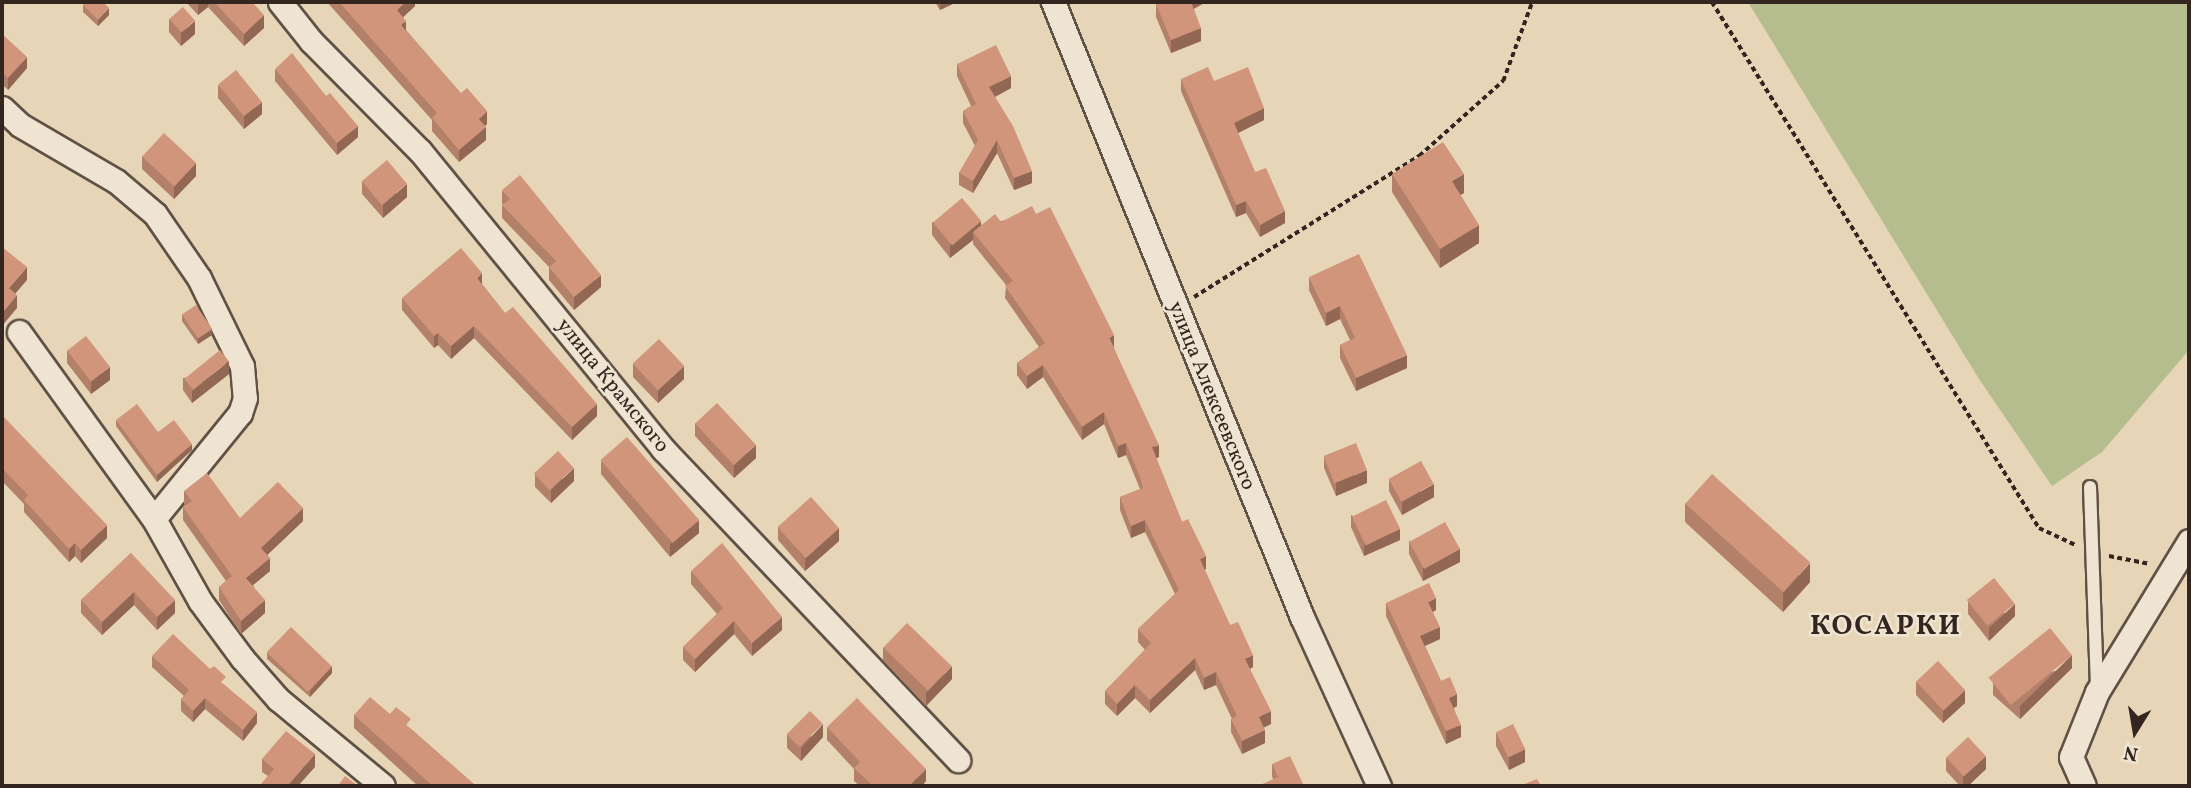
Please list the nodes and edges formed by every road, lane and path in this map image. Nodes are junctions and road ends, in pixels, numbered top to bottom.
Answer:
1 (280, 2) edge
2 (1053, 2) edge
3 (1532, 2) edge
4 (1712, 2) edge
5 (2, 108) edge
6 (1174, 309) junction
7 (19, 332) dead end
8 (2090, 487) dead end
9 (154, 519) junction
10 (2189, 541) edge
11 (2092, 553) junction
12 (2181, 574) edge
13 (2097, 692) junction
14 (958, 760) dead end
15 (383, 786) edge
16 (1379, 786) edge
17 (2084, 786) edge

1 - 14 street, улица Крамского
2 - 6 street, улица Алексеевского
3 - 6 path
4 - 11 path
5 - 9 street
6 - 16 street, улица Алексеевского
7 - 9 street
8 - 11 lane
9 - 15 street
10 - 12 street
11 - 12 path
11 - 13 lane
12 - 13 street
13 - 17 street

